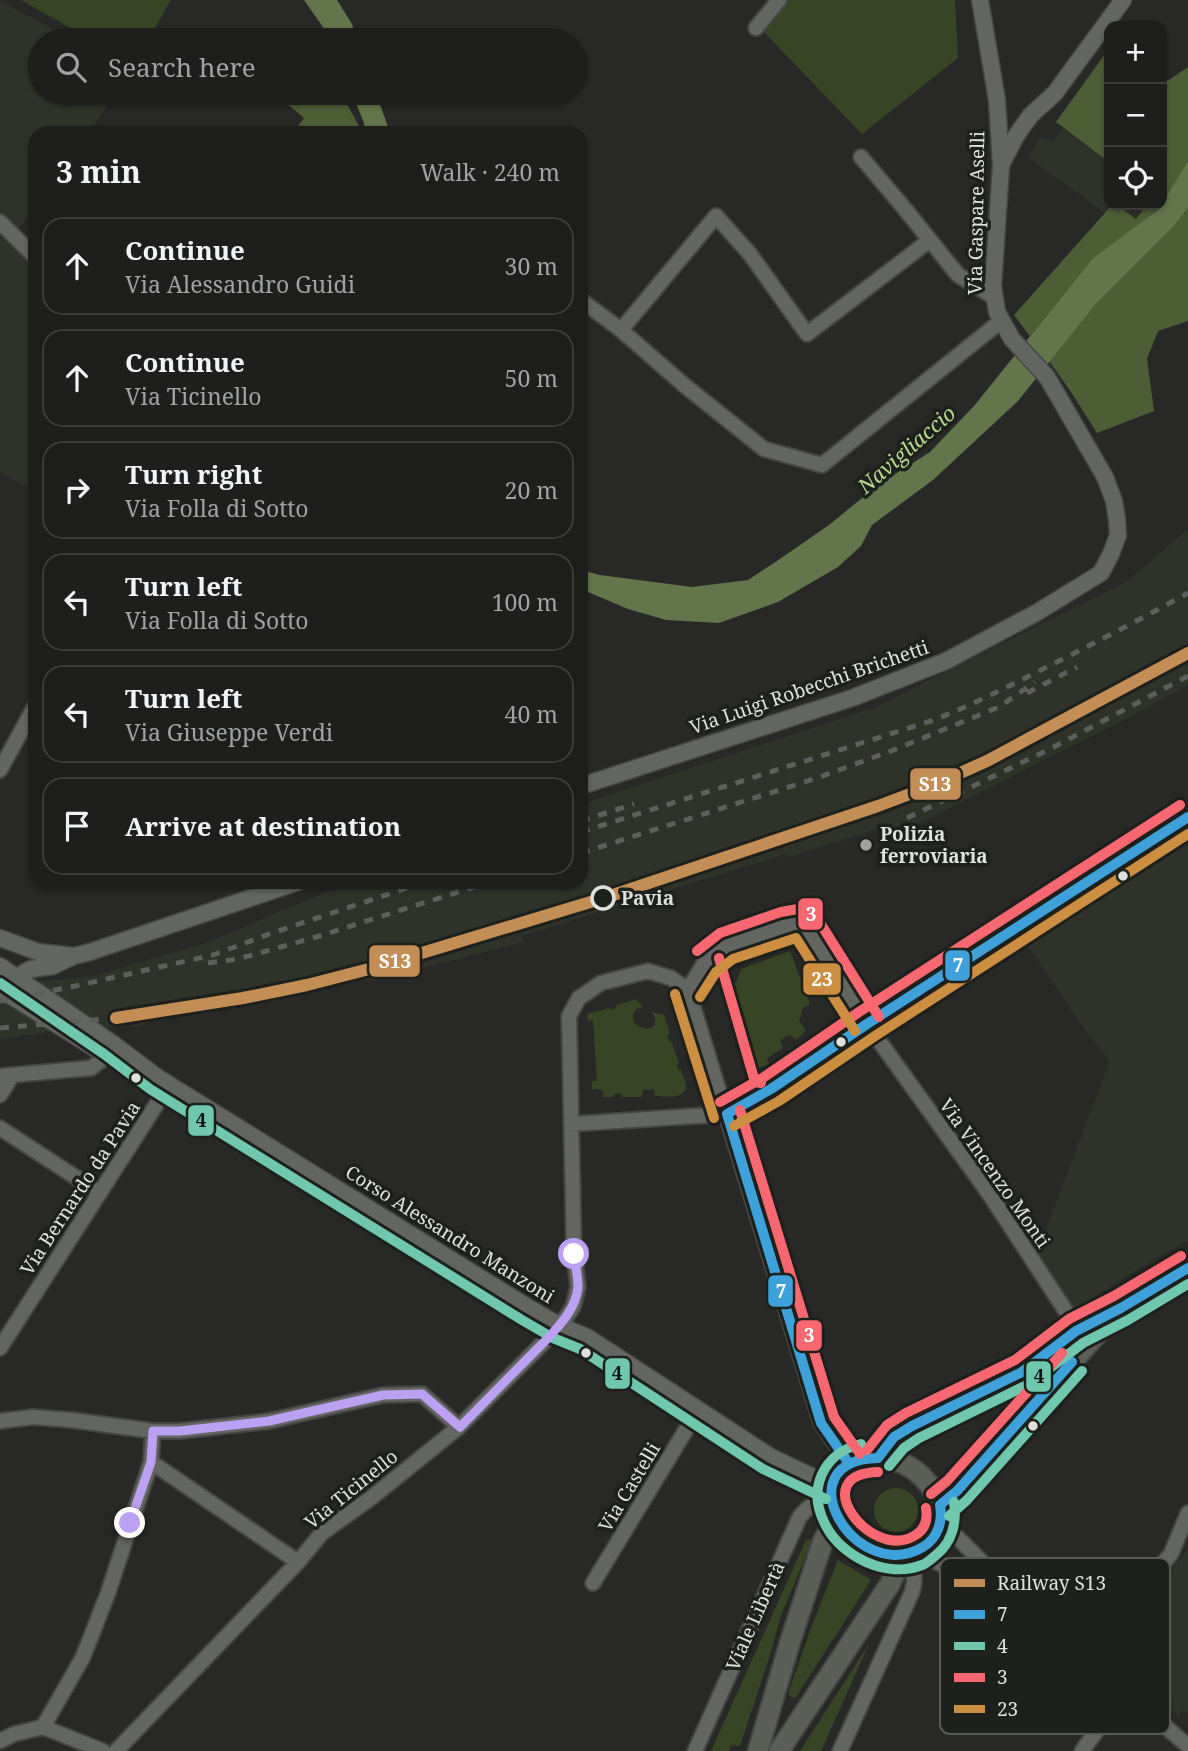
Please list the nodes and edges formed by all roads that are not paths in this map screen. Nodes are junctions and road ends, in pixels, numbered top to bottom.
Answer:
1 (779, 0) edge
2 (980, 0) edge
3 (1123, 0) edge
4 (756, 28) dead end
5 (861, 157) dead end
6 (1001, 166) junction
7 (0, 222) edge
8 (930, 240) junction
9 (28, 250) edge
10 (994, 297) junction
11 (588, 305) edge
12 (1002, 321) junction
13 (621, 330) junction
14 (1012, 339) joint
15 (28, 719) edge
16 (0, 770) edge
17 (588, 784) edge
18 (1188, 817) edge
19 (277, 889) edge
20 (0, 937) edge
21 (74, 956) junction
22 (0, 965) edge
23 (27, 976) junction
24 (0, 989) edge
25 (688, 990) junction
26 (867, 1024) junction
27 (109, 1050) junction
28 (6, 1076) edge
29 (163, 1081) junction
30 (0, 1094) edge
31 (727, 1114) junction
32 (571, 1124) junction
33 (0, 1128) edge
34 (100, 1193) junction
35 (1188, 1268) edge
36 (560, 1326) junction
37 (1081, 1339) junction
38 (0, 1348) edge
39 (698, 1410) junction
40 (0, 1421) edge
41 (460, 1427) junction
42 (153, 1431) junction
43 (878, 1458) junction
44 (151, 1462) junction
45 (848, 1462) junction
46 (831, 1490) junction
47 (940, 1513) junction
48 (1188, 1513) edge
49 (837, 1517) junction
50 (911, 1554) junction
51 (979, 1558) edge
52 (1168, 1558) edge
53 (298, 1562) junction
54 (940, 1567) edge
55 (593, 1583) dead end
56 (43, 1727) junction
57 (1170, 1729) edge
58 (1094, 1734) edge
59 (0, 1741) edge
60 (1186, 1742) edge
61 (103, 1751) edge
62 (116, 1751) edge
63 (695, 1751) edge
64 (758, 1751) edge
65 (779, 1751) edge
66 (840, 1751) edge
67 (1082, 1751) edge

1 - 4 street
2 - 6 street, Via Gaspare Aselli
3 - 6 street
5 - 8 street
6 - 10 street, Via Gaspare Aselli
7 - 9 street
8 - 10 street
8 - 13 street
10 - 12 street, Via Gaspare Aselli
11 - 13 street
12 - 13 street
12 - 14 street, Via Gaspare Aselli
14 - 17 street, Via Luigi Robecchi Brichetti
15 - 16 street
18 - 26 street
19 - 21 street
20 - 21 street
21 - 23 street
22 - 23 street, Corso Alessandro Manzoni
23 - 27 street, Corso Alessandro Manzoni
24 - 27 street, Corso Alessandro Manzoni
25 - 26 street, Via Vincenzo Monti
25 - 31 street
25 - 32 street, Via Ticinello
26 - 31 street
26 - 37 street, Via Vincenzo Monti
27 - 28 street
27 - 29 street, Corso Alessandro Manzoni
28 - 30 street
29 - 34 street, Via Bernardo da Pavia
29 - 36 street, Corso Alessandro Manzoni
31 - 32 street
31 - 45 street
32 - 36 street, Via Ticinello
33 - 34 street
34 - 38 street, Via Bernardo da Pavia
35 - 37 main road
36 - 39 street, Corso Alessandro Manzoni
36 - 41 street, Via Ticinello
37 - 43 main road
37 - 47 main road
39 - 46 street, Corso Alessandro Manzoni
39 - 55 street, Via Castelli
40 - 42 street
41 - 42 street
41 - 53 street, Via Ticinello
42 - 44 street
43 - 45 main road
43 - 47 main road
44 - 53 street
44 - 56 street
45 - 46 main road
46 - 49 main road
46 - 63 street, Viale Libertà
47 - 50 main road
47 - 51 street
48 - 52 street
49 - 50 main road
49 - 64 main road, Viale Libertà
50 - 54 street
50 - 65 main road
50 - 66 street
53 - 62 street, Via Ticinello
56 - 59 street
56 - 61 street
57 - 60 street
58 - 67 street

